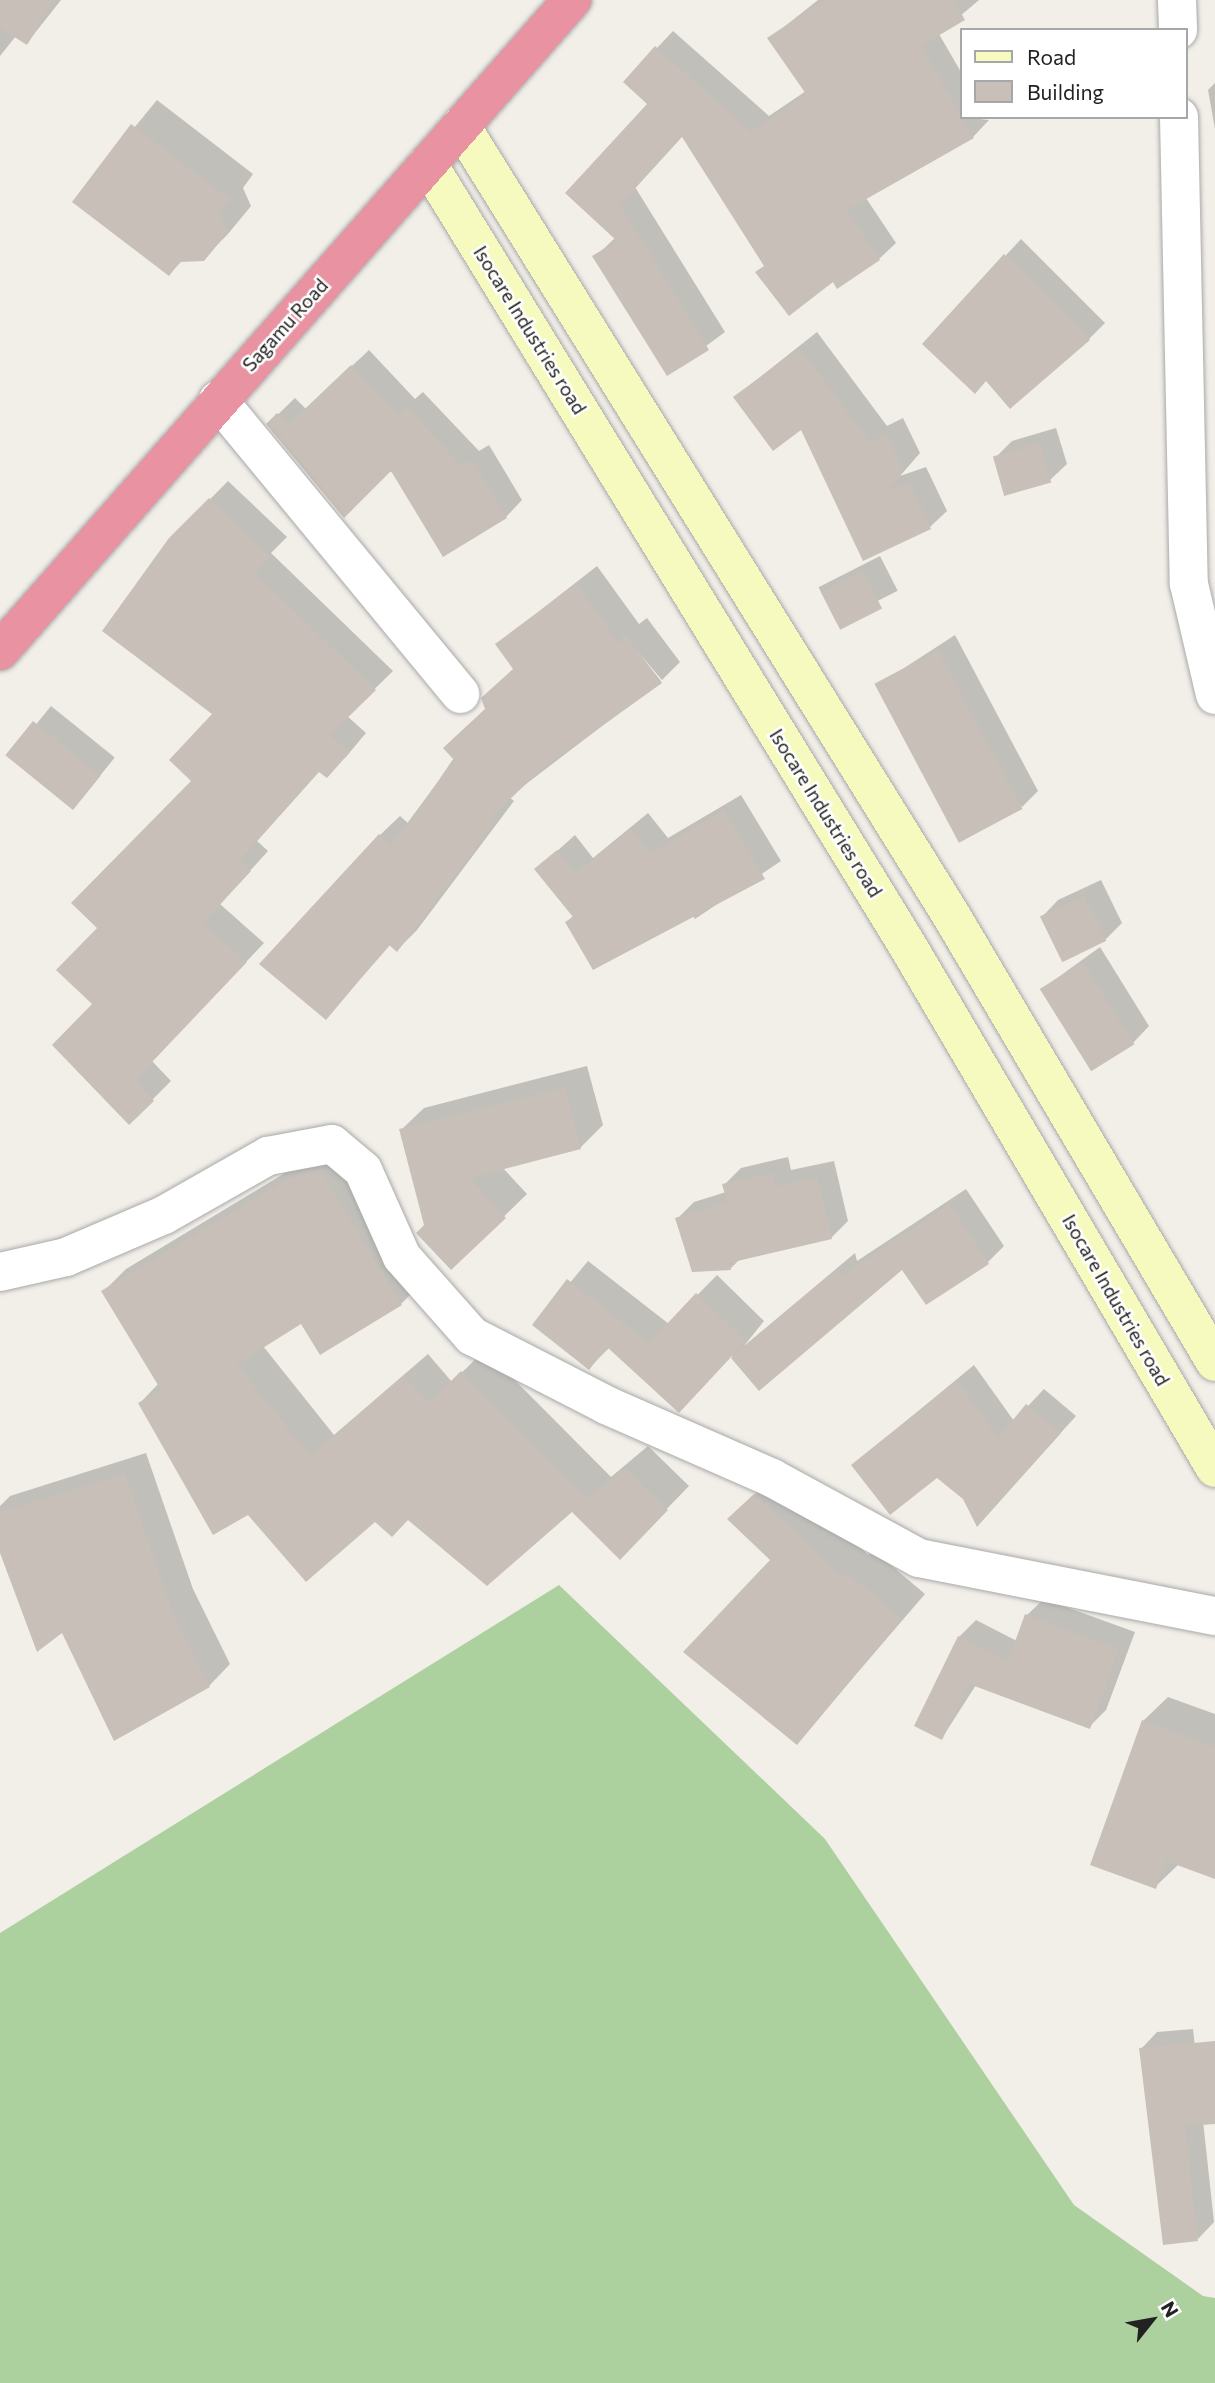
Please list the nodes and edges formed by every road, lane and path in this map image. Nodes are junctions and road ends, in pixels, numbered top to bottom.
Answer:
1 (572, 0) edge
2 (1177, 0) edge
3 (1178, 28) edge
4 (1179, 119) edge
5 (461, 126) junction
6 (428, 164) junction
7 (218, 400) junction
8 (1202, 576) edge
9 (0, 651) edge
10 (460, 694) dead end
11 (1215, 695) edge
12 (951, 915) junction
13 (906, 943) junction
14 (0, 1272) edge
15 (1215, 1362) edge
16 (1215, 1468) edge
17 (1215, 1616) edge

1 - 5 highway, Sagamu Road
2 - 3 street
4 - 8 street
5 - 6 highway, Sagamu Road
5 - 12 street
6 - 7 highway, Sagamu Road
6 - 13 street, Isocare Industries road
7 - 9 highway, Sagamu Road
7 - 10 street
8 - 11 street
12 - 13 street
12 - 15 street
13 - 16 street, Isocare Industries road
14 - 17 street

